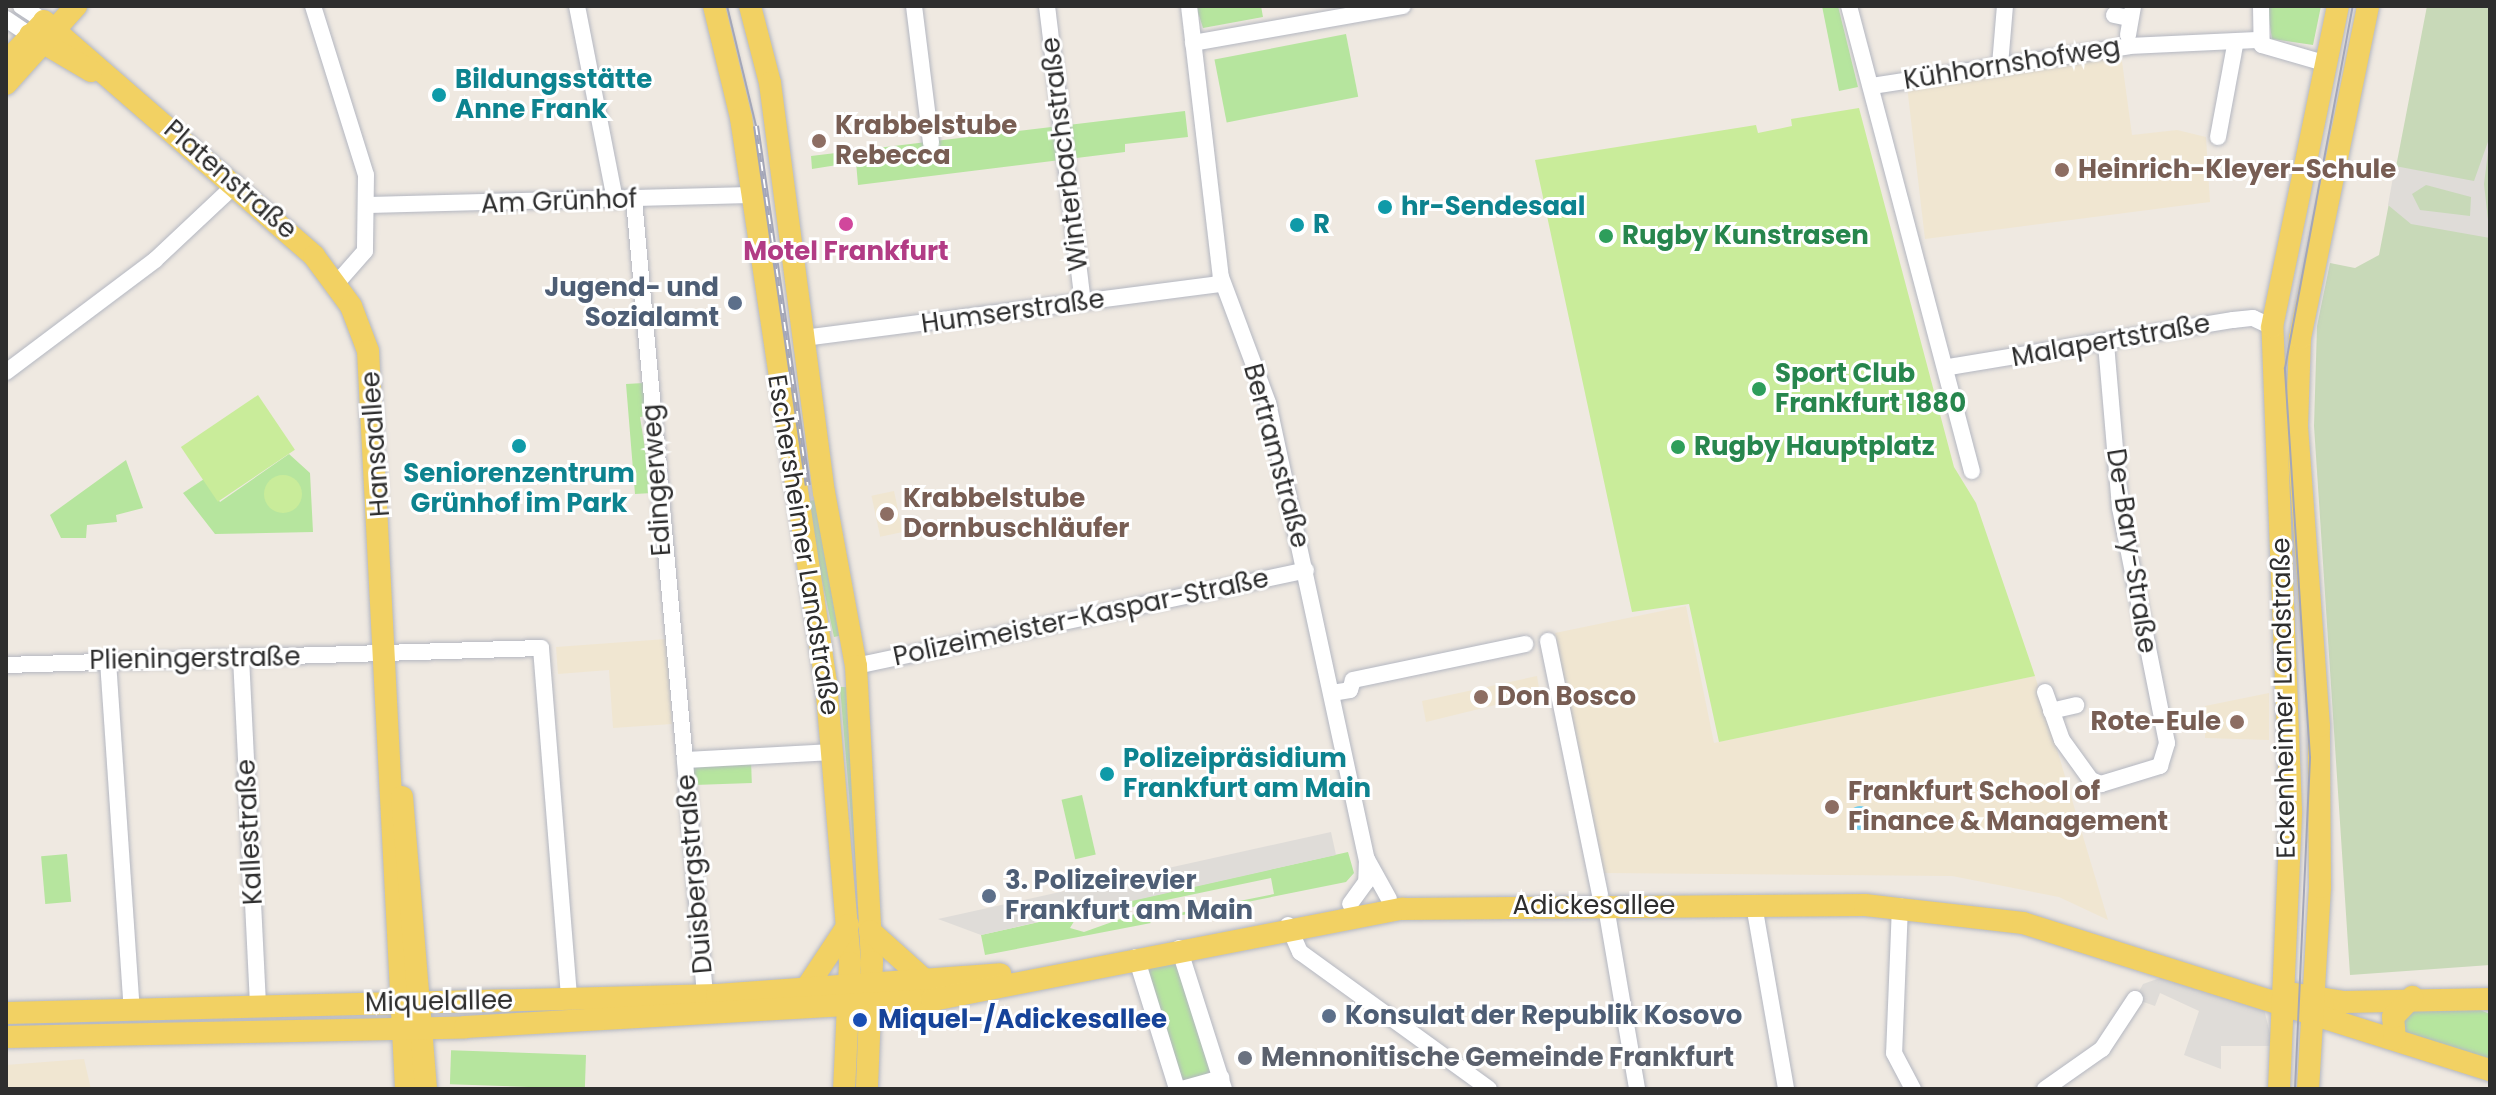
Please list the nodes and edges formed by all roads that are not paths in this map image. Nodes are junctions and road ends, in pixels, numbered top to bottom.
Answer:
1 (21, 6) edge
2 (76, 6) edge
3 (313, 6) edge
4 (577, 6) edge
5 (714, 6) edge
6 (914, 6) edge
7 (1047, 6) edge
8 (1189, 6) edge
9 (1403, 6) edge
10 (1849, 6) edge
11 (2261, 6) edge
12 (2338, 6) edge
13 (2368, 6) edge
14 (1987, 7) edge
15 (754, 10) edge
16 (2004, 12) edge
17 (2125, 13) edge
18 (6, 19) edge
19 (46, 28) edge
20 (2128, 35) dead end
21 (2257, 40) junction
22 (1193, 43) junction
23 (2235, 45) junction
24 (6, 62) edge
25 (2324, 63) junction
26 (2000, 65) junction
27 (6, 84) edge
28 (1872, 86) junction
29 (2218, 137) dead end
30 (931, 143) dead end
31 (237, 183) junction
32 (752, 195) junction
33 (615, 200) junction
34 (634, 200) junction
35 (367, 205) junction
36 (337, 283) junction
37 (1222, 284) junction
38 (1083, 302) junction
39 (2275, 318) junction
40 (2303, 321) junction
41 (804, 338) junction
42 (2106, 344) junction
43 (1949, 367) junction
44 (6, 372) edge
45 (1972, 471) dead end
46 (1306, 570) junction
47 (1548, 641) dead end
48 (1525, 644) dead end
49 (389, 655) junction
50 (241, 657) junction
51 (108, 661) junction
52 (6, 665) edge
53 (837, 671) junction
54 (2045, 692) dead end
55 (1332, 693) junction
56 (2076, 705) dead end
57 (2051, 711) junction
58 (824, 750) junction
59 (685, 760) junction
60 (1367, 859) junction
61 (1389, 899) junction
62 (1603, 901) junction
63 (1350, 904) junction
64 (1754, 905) junction
65 (1900, 906) junction
66 (848, 925) junction
67 (1288, 925) junction
68 (870, 931) junction
69 (1179, 948) junction
70 (1136, 957) junction
71 (927, 982) junction
72 (805, 990) junction
73 (705, 995) junction
74 (872, 995) junction
75 (849, 996) junction
76 (2279, 997) junction
77 (2412, 997) junction
78 (569, 998) junction
79 (2135, 999) dead end
80 (2490, 999) edge
81 (2311, 1006) junction
82 (258, 1007) junction
83 (132, 1010) junction
84 (6, 1011) edge
85 (411, 1014) junction
86 (6, 1037) edge
87 (2395, 1039) junction
88 (2490, 1070) edge
89 (1222, 1083) edge
90 (1481, 1087) edge
91 (406, 1089) edge
92 (426, 1089) edge
93 (844, 1089) edge
94 (867, 1089) edge
95 (1180, 1089) edge
96 (1637, 1089) edge
97 (1786, 1089) edge
98 (1913, 1089) edge
99 (2045, 1089) edge
100 (2279, 1089) edge
101 (2308, 1089) edge

1 - 19 street, Platenstraße
2 - 19 main road
3 - 35 street
4 - 33 street
5 - 32 main road, Eschersheimer Landstraße
6 - 30 street
7 - 38 street, Winterbachstraße
8 - 22 street, Bertramstraße
9 - 22 street
10 - 28 street, Kühhornshofweg
11 - 21 street
12 - 25 main road, Eckenheimer Landstraße
13 - 40 main road, Eckenheimer Landstraße
14 - 16 street
15 - 41 main road, Eschersheimer Landstraße
16 - 26 street
17 - 20 street
18 - 19 street, Platenstraße
19 - 24 main road
19 - 27 main road
19 - 31 main road, Platenstraße
21 - 23 street, Kühhornshofweg
21 - 25 street
22 - 37 street, Bertramstraße
23 - 26 street, Kühhornshofweg
23 - 29 street
25 - 39 main road, Eckenheimer Landstraße
26 - 28 street, Kühhornshofweg
28 - 43 street
31 - 36 main road, Platenstraße
31 - 44 street
32 - 34 street, Am Grünhof
32 - 53 main road, Eschersheimer Landstraße
33 - 34 street, Am Grünhof
33 - 35 street, Am Grünhof
34 - 59 street, Edingerweg
35 - 36 street
36 - 49 main road, Hansaallee
37 - 38 street, Humserstraße
37 - 46 street, Bertramstraße
38 - 41 street, Humserstraße
39 - 40 street
39 - 42 street, Malapertstraße
39 - 76 main road, Eckenheimer Landstraße
40 - 81 main road, Eckenheimer Landstraße
41 - 53 main road, Eschersheimer Landstraße
42 - 43 street, Malapertstraße
42 - 57 street, De-Bary-Straße
43 - 45 street
46 - 53 street, Polizeimeister-Kaspar-Straße
46 - 55 street, Bertramstraße
47 - 62 street, Adickesallee
48 - 55 street
49 - 50 street, Plieningerstraße
49 - 78 street, Plieningerstraße
49 - 85 main road, Hansaallee
50 - 51 street, Plieningerstraße
50 - 82 street, Kallestraße
51 - 52 street, Plieningerstraße
51 - 83 street
53 - 58 main road, Eschersheimer Landstraße
53 - 68 main road, Eschersheimer Landstraße
54 - 57 street
55 - 60 street, Bertramstraße
56 - 57 street
58 - 59 street, Duisbergstraße
58 - 66 main road, Eschersheimer Landstraße
59 - 73 street, Duisbergstraße
60 - 61 street, Bertramstraße
60 - 63 street, Bertramstraße
61 - 62 main road, Adickesallee
61 - 63 main road, Adickesallee
62 - 64 main road, Adickesallee
62 - 67 main road, Adickesallee
62 - 76 main road, Adickesallee
62 - 96 street
63 - 71 main road, Adickesallee
64 - 65 main road, Adickesallee
64 - 97 street
65 - 76 main road, Adickesallee
65 - 98 street
66 - 72 main road
66 - 75 main road, Eschersheimer Landstraße
67 - 69 main road, Adickesallee
67 - 90 street
68 - 71 main road
68 - 74 main road, Eschersheimer Landstraße
69 - 70 main road, Adickesallee
69 - 89 street
70 - 74 main road, Adickesallee
70 - 95 street
71 - 74 main road, Adickesallee
72 - 73 main road, Miquelallee
72 - 75 main road, Miquelallee
73 - 78 main road, Miquelallee
74 - 75 main road, Miquelallee
74 - 94 main road, Eschersheimer Landstraße
75 - 85 main road, Miquelallee
75 - 93 main road, Eschersheimer Landstraße
76 - 81 main road, Adickesallee
76 - 100 main road, Eckenheimer Landstraße
77 - 80 main road
77 - 81 main road
77 - 87 main road
78 - 85 main road, Miquelallee
79 - 99 street
81 - 87 main road, Adickesallee
81 - 101 main road, Eckenheimer Landstraße
82 - 83 main road, Miquelallee
82 - 85 main road, Miquelallee
83 - 84 main road, Miquelallee
85 - 86 main road, Miquelallee
85 - 91 main road, Hansaallee
85 - 92 main road, Hansaallee
87 - 88 main road, Adickesallee
89 - 95 street

